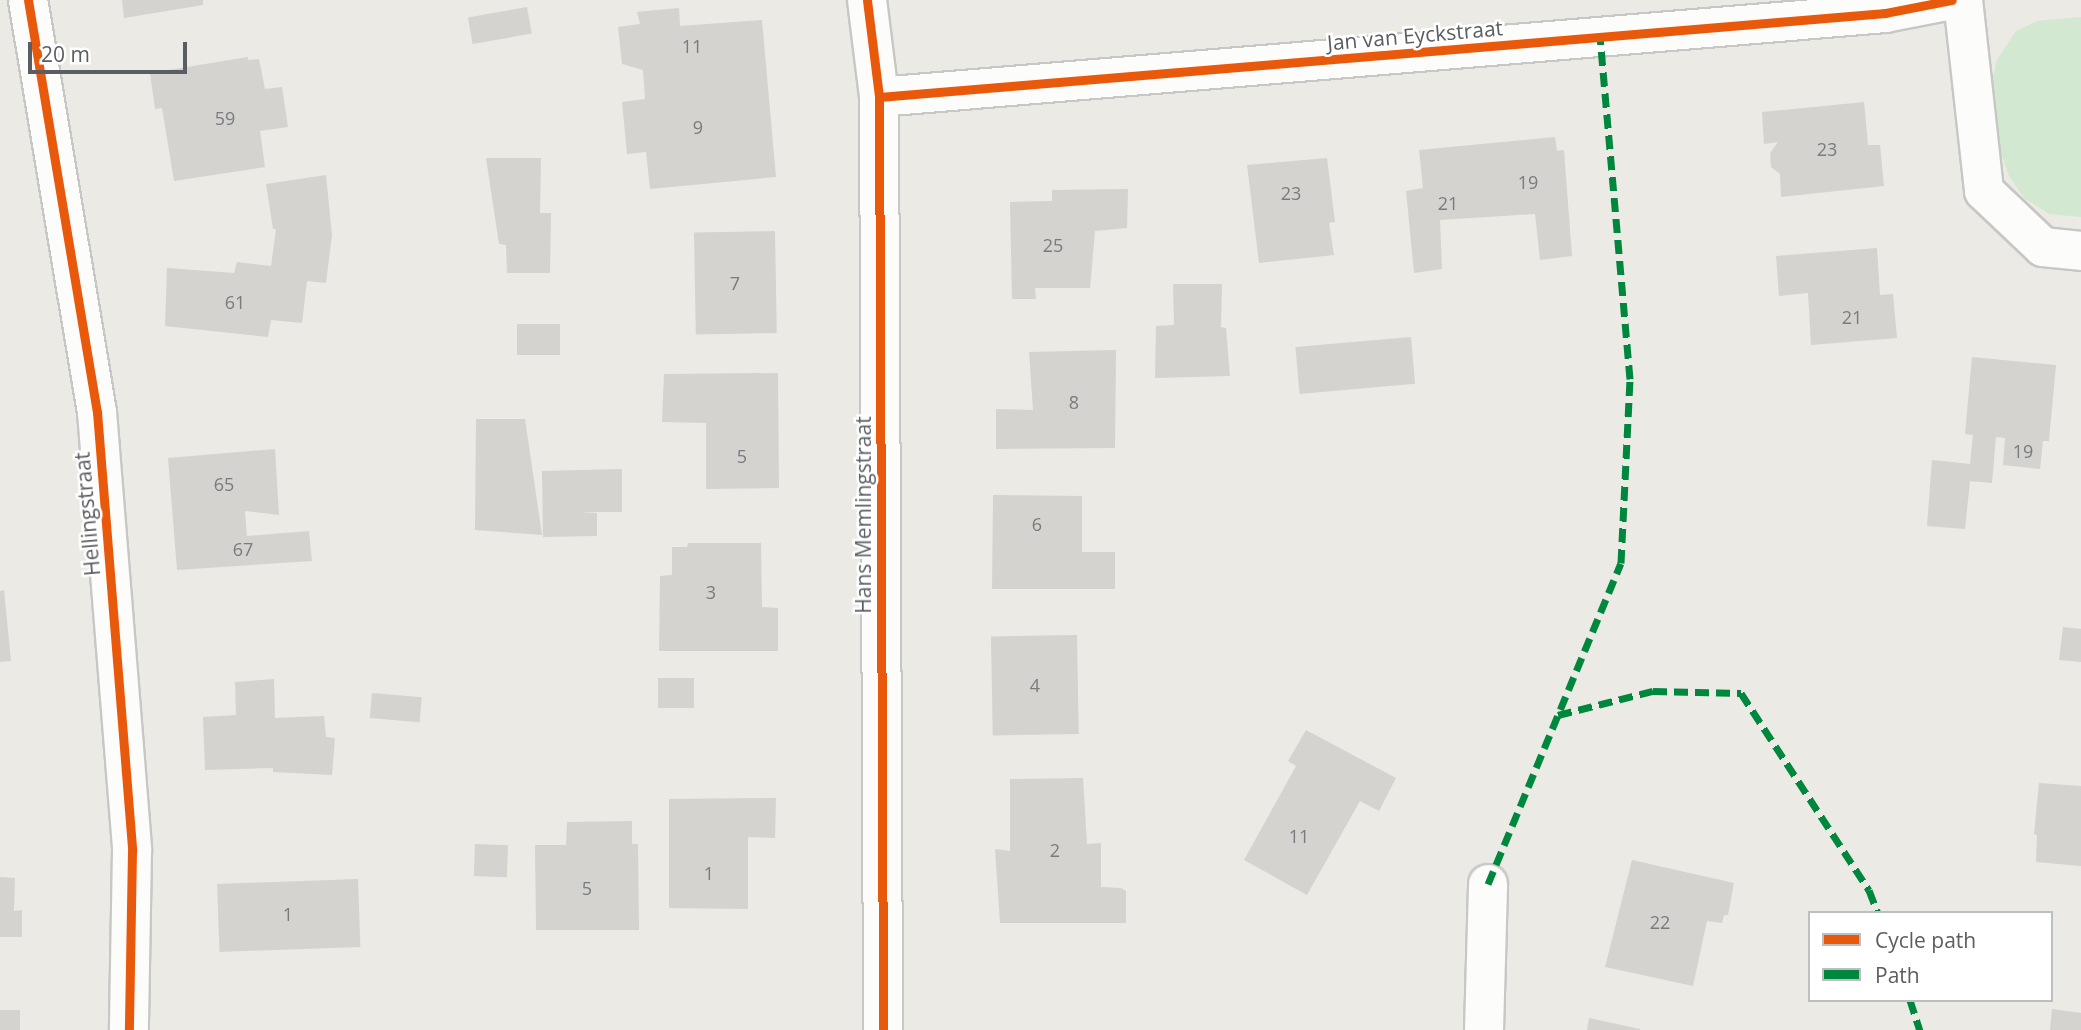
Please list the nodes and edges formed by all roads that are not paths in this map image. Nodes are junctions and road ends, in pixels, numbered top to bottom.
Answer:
1 (28, 0) edge
2 (867, 0) edge
3 (1952, 0) edge
4 (1963, 0) edge
5 (879, 97) junction
6 (2081, 251) edge
7 (1488, 884) dead end
8 (129, 1030) edge
9 (883, 1030) edge
10 (1484, 1030) edge

1 - 8 street, Hellingstraat
2 - 5 street, Hans Memlingstraat
3 - 5 street, Jan van Eyckstraat
4 - 6 street
5 - 9 street, Hans Memlingstraat
7 - 10 street

